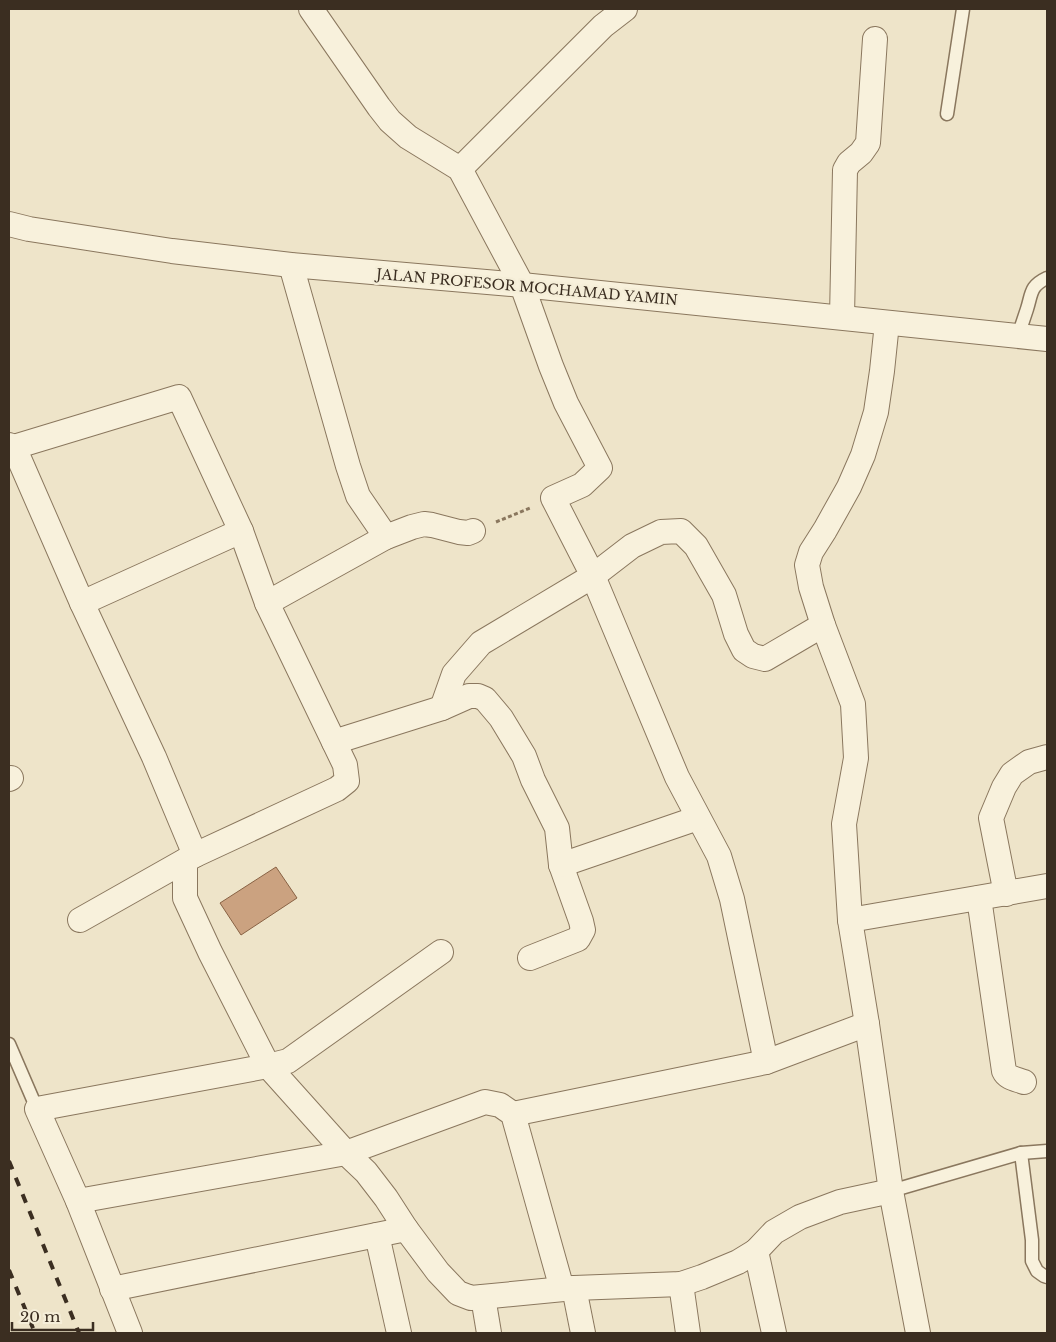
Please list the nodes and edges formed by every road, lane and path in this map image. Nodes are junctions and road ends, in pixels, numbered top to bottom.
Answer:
1 (311, 9) edge
2 (625, 9) edge
3 (963, 9) edge
4 (875, 39) dead end
5 (947, 114) dead end
6 (460, 169) junction
7 (9, 224) edge
8 (291, 265) junction
9 (1047, 278) edge
10 (522, 285) junction
11 (842, 317) junction
12 (887, 323) junction
13 (1018, 336) junction
14 (1047, 339) edge
15 (12, 446) edge
16 (553, 498) junction
17 (241, 531) junction
18 (473, 531) joint
19 (386, 537) junction
20 (593, 576) junction
21 (82, 603) junction
22 (267, 603) junction
23 (823, 625) junction
24 (442, 708) junction
25 (334, 742) junction
26 (1047, 757) edge
27 (698, 818) junction
28 (190, 858) junction
29 (561, 865) junction
30 (1047, 886) edge
31 (1006, 894) junction
32 (979, 898) junction
33 (80, 920) dead end
34 (850, 920) junction
35 (441, 952) dead end
36 (530, 958) dead end
37 (867, 1024) junction
38 (9, 1044) edge
39 (766, 1062) junction
40 (268, 1066) junction
41 (1024, 1082) dead end
42 (37, 1109) junction
43 (513, 1114) junction
44 (1047, 1151) edge
45 (346, 1153) junction
46 (1020, 1153) junction
47 (891, 1191) junction
48 (78, 1201) junction
49 (406, 1229) junction
50 (377, 1236) junction
51 (756, 1251) junction
52 (1047, 1276) edge
53 (680, 1284) junction
54 (568, 1288) junction
55 (112, 1289) junction
56 (483, 1297) junction
57 (130, 1333) edge
58 (399, 1333) edge
59 (489, 1333) edge
60 (583, 1333) edge
61 (688, 1333) edge
62 (774, 1333) edge
63 (918, 1333) edge

1 - 6 street
2 - 6 street
3 - 5 lane
4 - 11 street
6 - 10 street
7 - 8 street, JALAN PROFESOR MOCHAMAD YAMIN
8 - 10 street, JALAN PROFESOR MOCHAMAD YAMIN
8 - 19 street
9 - 13 lane
10 - 11 street, JALAN PROFESOR MOCHAMAD YAMIN
10 - 16 street
11 - 12 street, JALAN PROFESOR MOCHAMAD YAMIN
12 - 13 street, JALAN PROFESOR MOCHAMAD YAMIN
12 - 23 street
13 - 14 street, JALAN PROFESOR MOCHAMAD YAMIN
15 - 17 street
15 - 21 street
16 - 18 path
16 - 20 street
17 - 21 street
17 - 22 street
18 - 19 street
19 - 22 street
20 - 23 street
20 - 24 street
20 - 27 street
21 - 28 street
22 - 25 street
23 - 34 street
24 - 25 street
24 - 29 street
25 - 28 street
26 - 31 street
27 - 29 street
27 - 39 street
28 - 33 street
28 - 40 street
29 - 36 street
30 - 31 street
31 - 32 street
32 - 34 street
32 - 41 street
34 - 37 street
35 - 40 street
37 - 39 street
37 - 47 street
38 - 42 lane
39 - 43 street
40 - 42 street
40 - 45 street
42 - 48 street
43 - 45 street
43 - 54 street
44 - 46 lane
45 - 48 street
45 - 49 street
46 - 47 lane
46 - 52 lane
47 - 51 street
47 - 63 street
48 - 55 street
49 - 50 street
49 - 56 street
50 - 55 street
50 - 58 street
51 - 53 street
51 - 62 street
53 - 54 street
53 - 61 street
54 - 56 street
54 - 60 street
55 - 57 street
56 - 59 street

